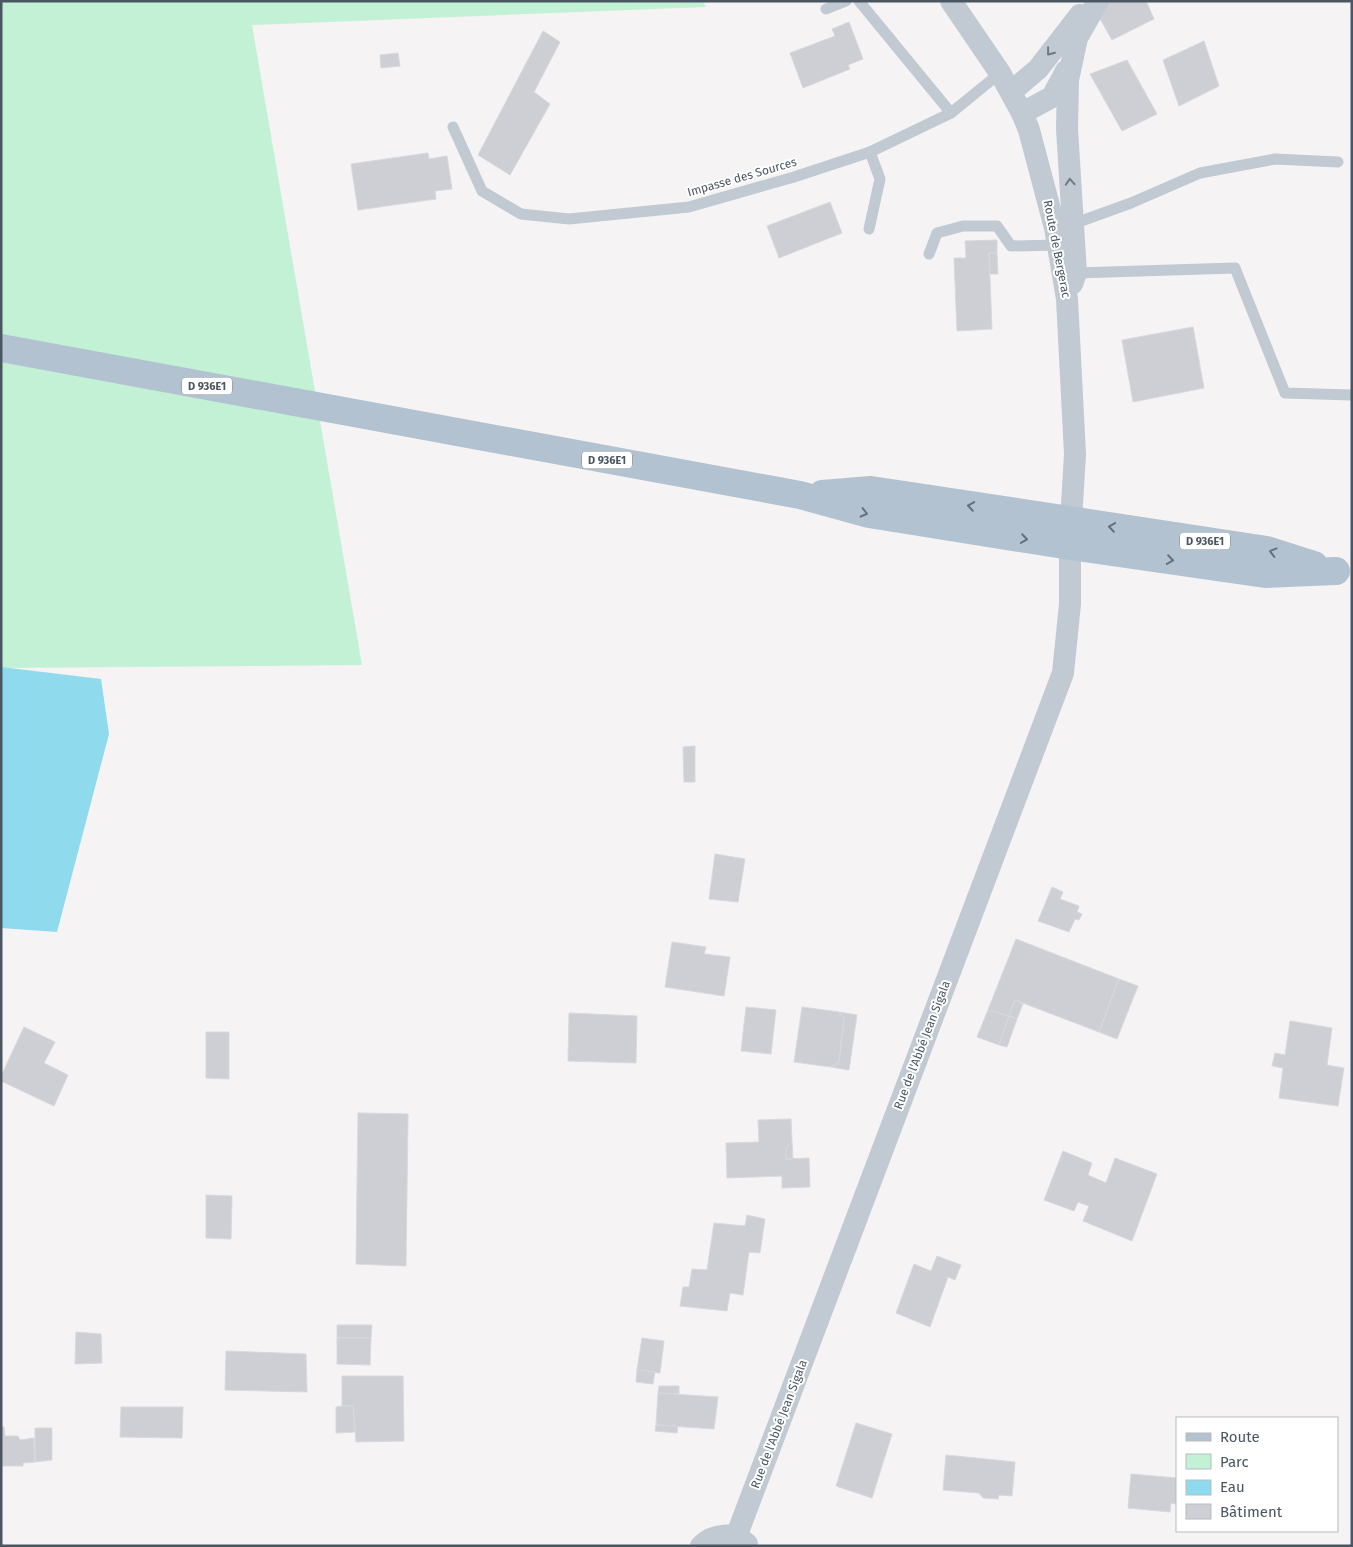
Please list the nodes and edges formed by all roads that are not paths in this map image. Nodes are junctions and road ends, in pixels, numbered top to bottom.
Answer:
1 (846, 1) edge
2 (860, 1) edge
3 (952, 1) edge
4 (1092, 1) edge
5 (1098, 1) edge
6 (826, 10) dead end
7 (1073, 57) junction
8 (1005, 83) junction
9 (1022, 113) junction
10 (951, 114) junction
11 (453, 127) dead end
12 (870, 152) junction
13 (1338, 162) dead end
14 (1073, 224) junction
15 (869, 229) dead end
16 (1057, 245) junction
17 (929, 254) dead end
18 (1076, 273) junction
19 (1067, 299) junction
20 (1, 348) edge
21 (1352, 395) edge
22 (1070, 534) junction
23 (1344, 572) edge
24 (742, 1541) edge
25 (701, 1546) edge

1 - 6 lane
2 - 10 lane
3 - 8 street, Route de Bergerac
4 -> 8 street
5 - 7 street
7 - 9 street
14 -> 7 street
8 - 9 street, Route de Bergerac
8 - 10 lane, Impasse des Sources
9 - 16 street, Route de Bergerac
10 - 12 lane, Impasse des Sources
11 - 12 lane, Impasse des Sources
12 - 15 lane
13 - 14 lane
14 - 18 street
16 - 17 lane
16 - 19 street, Route de Bergerac
18 - 19 street
18 - 21 lane
19 - 22 street, Route de Bergerac
20 - 22 main road, D 936E1
22 - 23 main road, D 936E1
22 - 24 street, Rue de l'Abbé Jean Sigala
24 - 25 street

